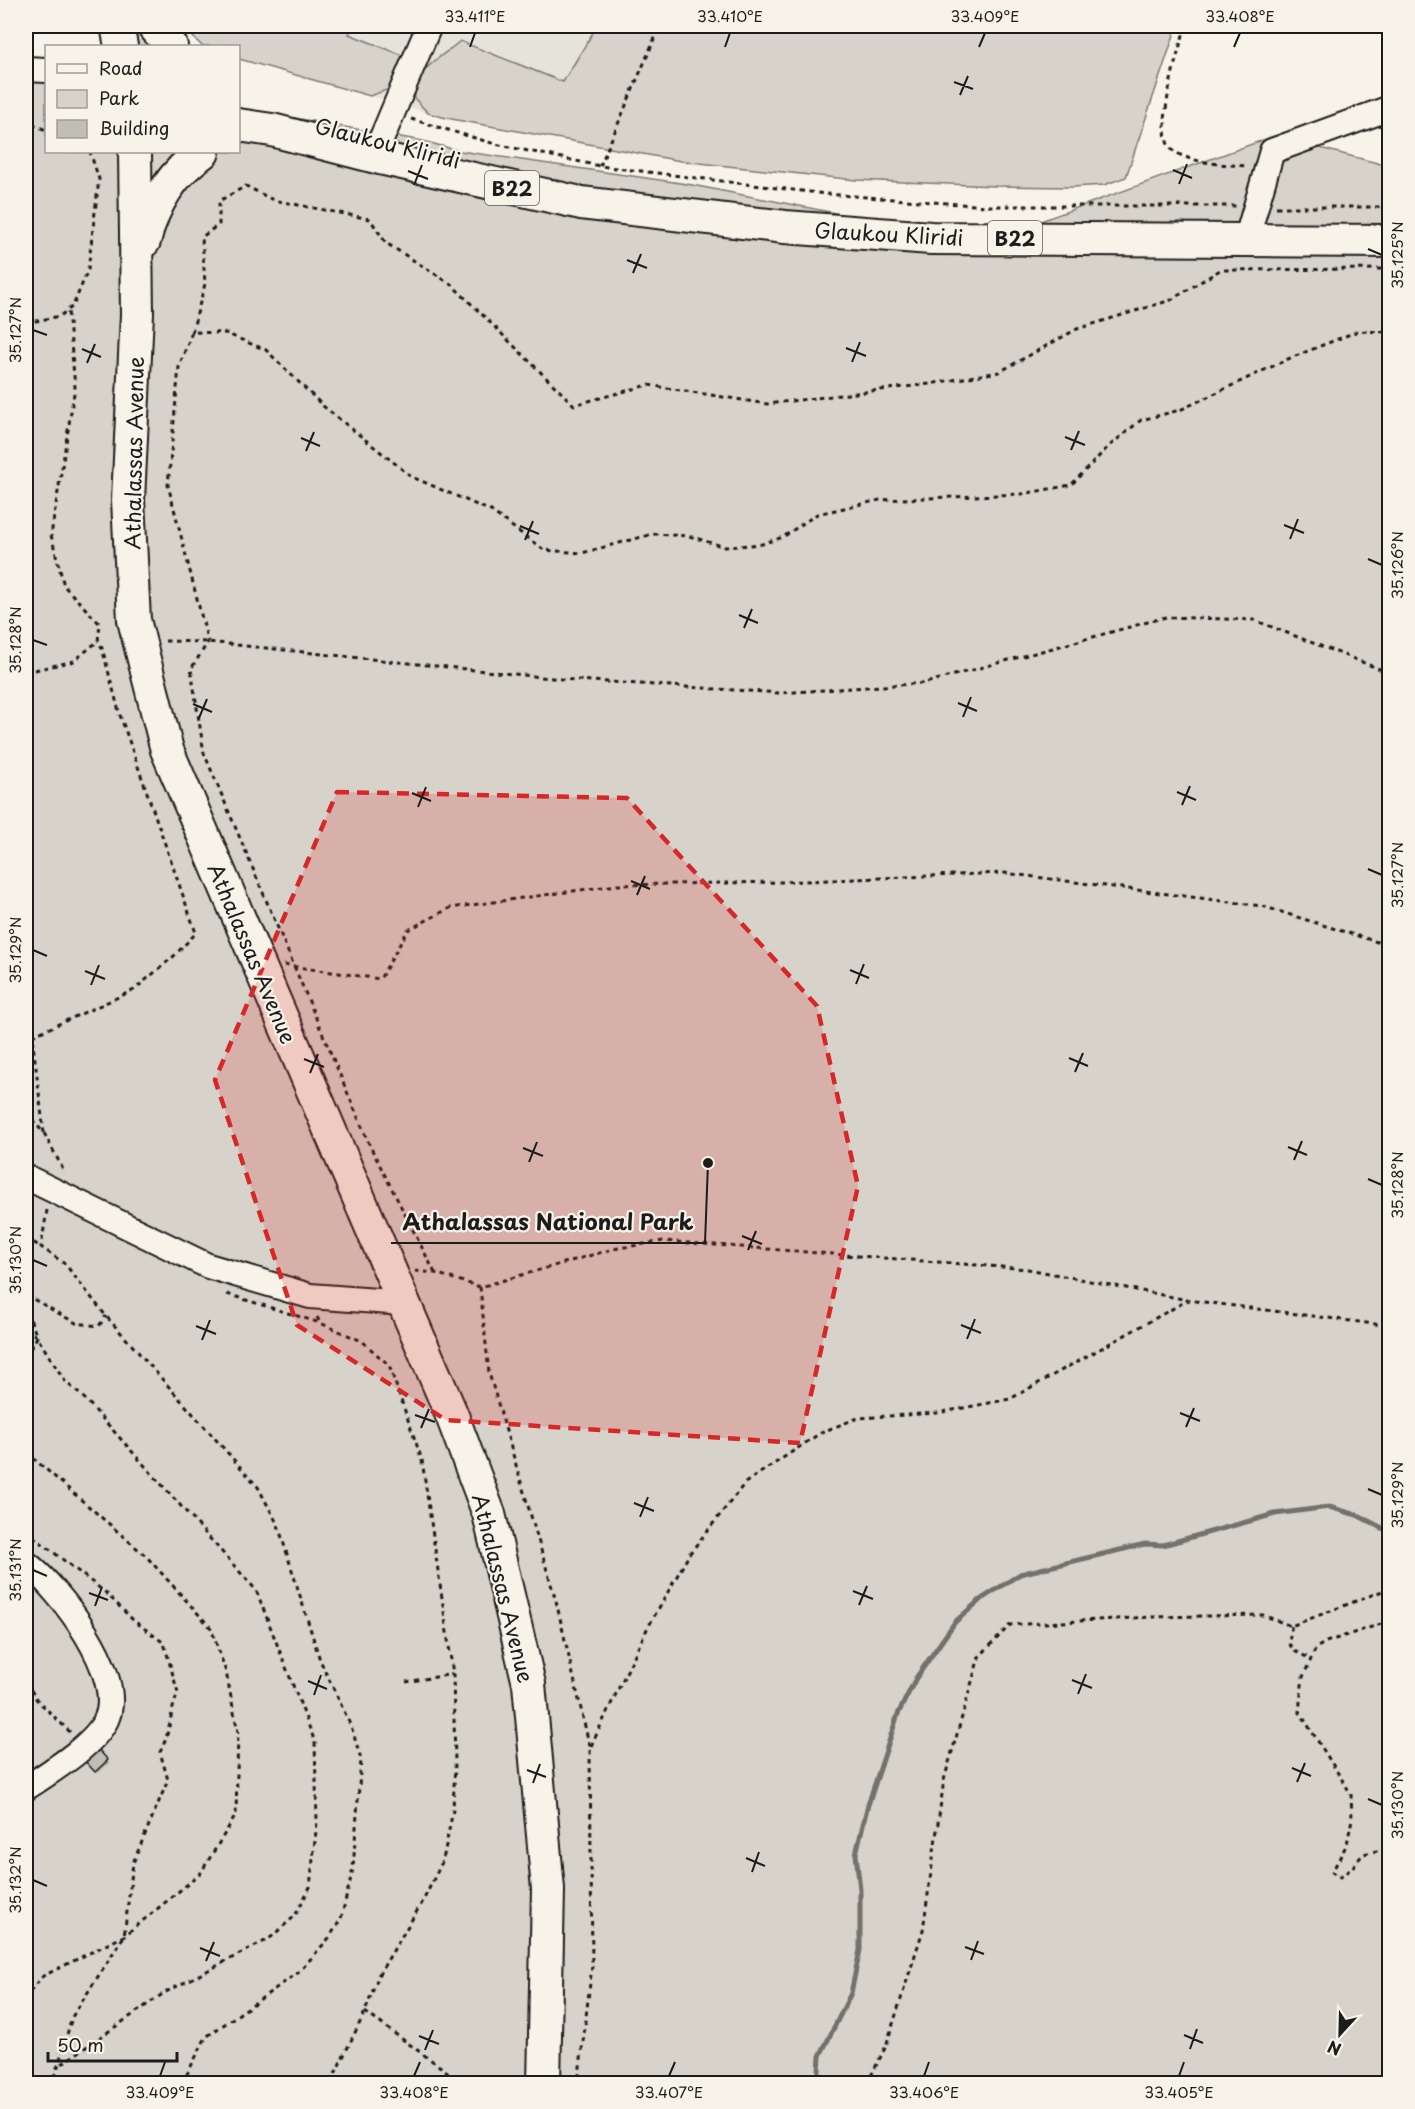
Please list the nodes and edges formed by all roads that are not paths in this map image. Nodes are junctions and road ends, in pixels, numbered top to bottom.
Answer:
1 (117, 26) edge
2 (154, 26) edge
3 (429, 26) edge
4 (121, 45) edge
5 (170, 45) edge
6 (26, 69) edge
7 (45, 70) edge
8 (1389, 108) edge
9 (241, 115) edge
10 (386, 127) junction
11 (135, 153) edge
12 (202, 153) edge
13 (641, 209) junction
14 (1246, 241) junction
15 (1389, 241) edge
16 (138, 275) junction
17 (26, 1177) edge
18 (398, 1290) junction
19 (26, 1563) edge
20 (26, 1788) edge
21 (544, 2084) edge

1 - 4 main road
2 - 5 main road
3 - 10 street
6 - 7 street
8 - 14 street
9 - 10 main road, Glaukou Kliridi / B22
9 - 13 main road, Glaukou Kliridi / B22
10 - 13 main road, Glaukou Kliridi / B22
11 - 16 main road, Athalassas Avenue
12 - 16 main road
13 - 14 main road, Glaukou Kliridi / B22
14 - 15 main road, Glaukou Kliridi / B22
16 - 18 main road, Athalassas Avenue
17 - 18 street
18 - 21 main road, Athalassas Avenue
19 - 20 street

